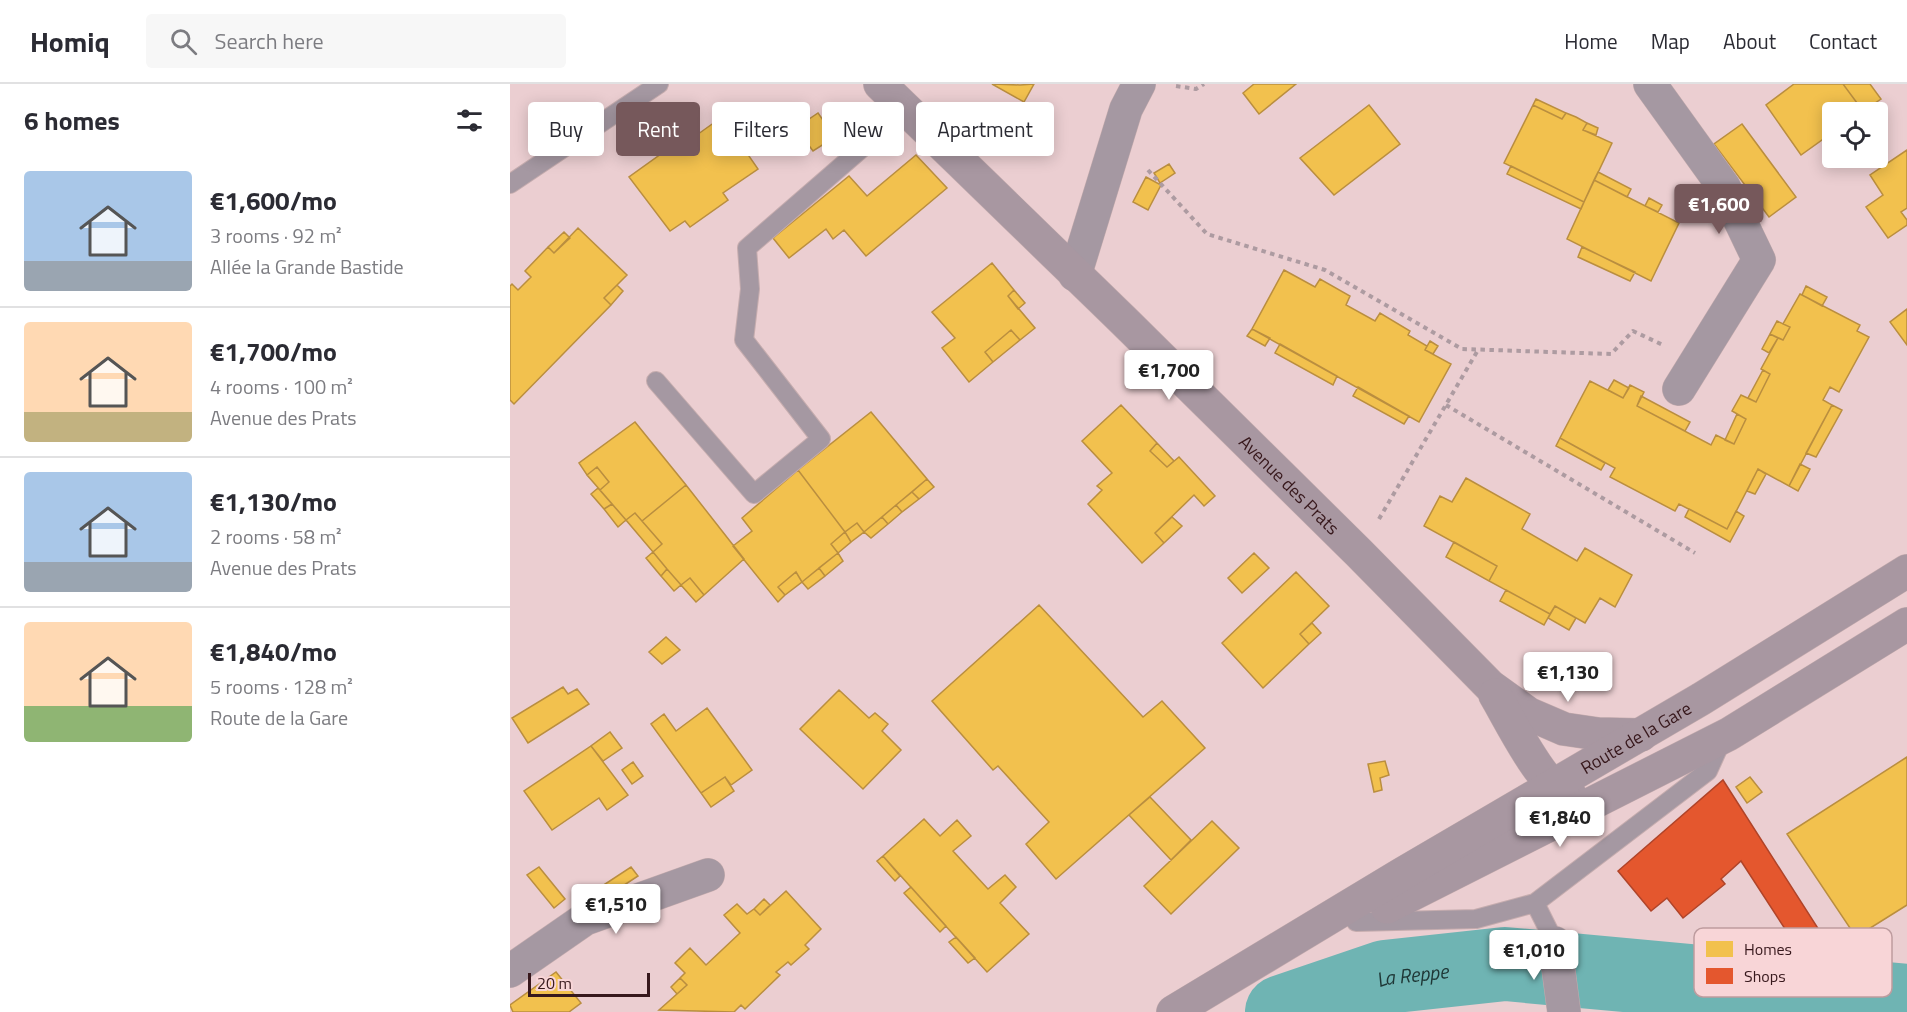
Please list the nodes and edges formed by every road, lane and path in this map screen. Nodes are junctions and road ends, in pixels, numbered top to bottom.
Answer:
1 (658, 84) edge
2 (880, 84) edge
3 (1139, 84) edge
4 (1167, 84) edge
5 (1204, 84) edge
6 (1650, 84) edge
7 (906, 110) junction
8 (1113, 152) junction
9 (510, 184) edge
10 (1075, 275) junction
11 (1478, 350) junction
12 (1696, 362) junction
13 (656, 381) dead end
14 (1679, 389) dead end
15 (1446, 405) junction
16 (1359, 553) junction
17 (1695, 553) dead end
18 (1907, 571) edge
19 (1907, 624) edge
20 (1490, 686) junction
21 (1641, 735) junction
22 (1723, 736) junction
23 (1552, 786) junction
24 (1601, 798) junction
25 (708, 875) dead end
26 (1535, 903) junction
27 (1356, 922) junction
28 (1555, 943) joint
29 (510, 971) edge
30 (1175, 1011) edge
31 (1564, 1012) edge

1 - 9 lane
2 - 7 main road, Avenue des Prats
3 - 8 street
4 - 5 path
6 - 12 street
7 - 10 main road, Avenue des Prats
7 - 13 lane
8 - 10 street
8 - 11 path
10 - 16 main road, Avenue des Prats
11 - 12 path
11 - 15 path
12 - 14 street
15 - 16 path
15 - 17 path
16 - 20 main road, Avenue des Prats
18 - 21 main road, Route de la Gare
19 - 22 main road, Route de la Gare
20 - 21 main road, Avenue des Prats
20 - 23 main road, Avenue des Prats
21 - 23 main road, Route de la Gare
22 - 24 main road, Route de la Gare
22 - 26 lane
23 - 24 main road
23 - 30 main road, Route de la Gare
24 - 27 main road, Route de la Gare
25 - 29 street
26 - 27 lane
26 - 28 lane
27 - 30 main road, Route de la Gare
28 - 31 street

